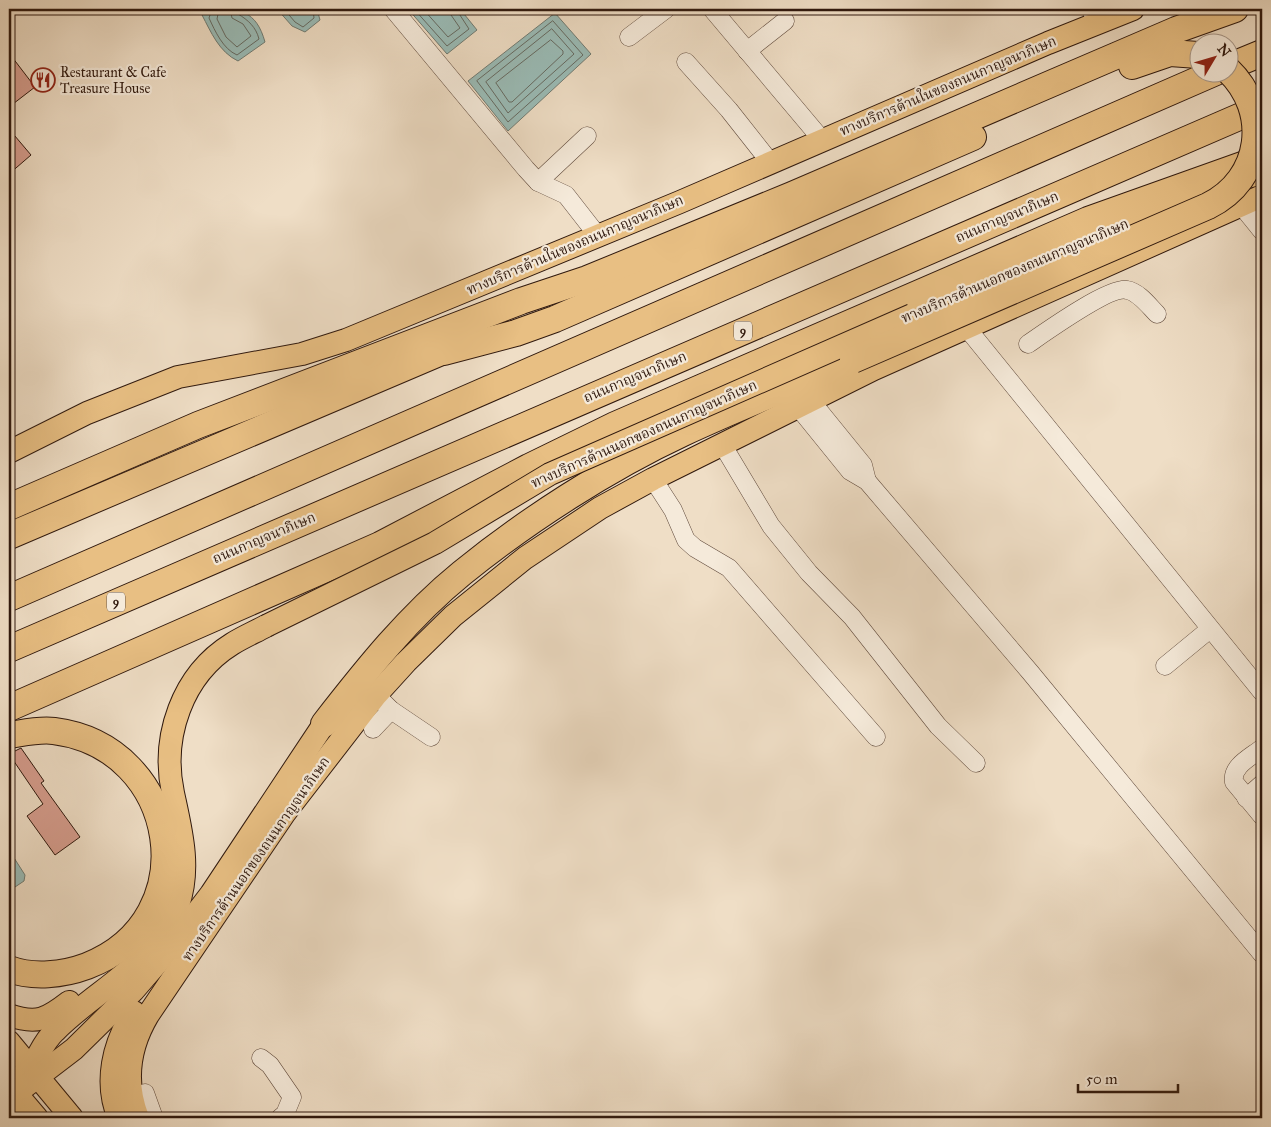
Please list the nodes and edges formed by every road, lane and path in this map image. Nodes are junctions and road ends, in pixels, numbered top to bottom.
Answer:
1 (393, 9) edge
2 (666, 9) edge
3 (712, 9) edge
4 (1133, 9) edge
5 (1235, 9) edge
6 (1095, 15) edge
7 (784, 21) dead end
8 (628, 37) dead end
9 (747, 51) junction
10 (1262, 53) edge
11 (1188, 55) edge
12 (686, 62) dead end
13 (1238, 64) edge
14 (1238, 79) edge
15 (1193, 82) edge
16 (1262, 107) edge
17 (588, 136) dead end
18 (822, 140) junction
19 (1262, 158) edge
20 (770, 162) junction
21 (1262, 173) edge
22 (538, 182) junction
23 (1262, 196) edge
24 (1241, 206) junction
25 (1164, 208) junction
26 (1262, 231) edge
27 (598, 236) junction
28 (1144, 249) junction
29 (1105, 267) junction
30 (1079, 278) junction
31 (587, 279) junction
32 (1092, 303) junction
33 (1157, 314) dead end
34 (966, 327) junction
35 (1028, 344) dead end
36 (444, 352) junction
37 (698, 389) junction
38 (805, 405) junction
39 (722, 444) junction
40 (9, 452) edge
41 (653, 478) junction
42 (9, 507) edge
43 (9, 536) edge
44 (462, 573) junction
45 (9, 598) edge
46 (1210, 629) junction
47 (9, 649) edge
48 (1165, 666) dead end
49 (1262, 692) edge
50 (384, 703) junction
51 (9, 708) edge
52 (324, 724) junction
53 (372, 729) dead end
54 (9, 735) edge
55 (431, 737) dead end
56 (876, 737) dead end
57 (1262, 748) edge
58 (976, 763) dead end
59 (1262, 784) edge
60 (1246, 798) junction
61 (1262, 816) edge
62 (211, 894) junction
63 (1262, 954) edge
64 (9, 969) edge
65 (112, 982) junction
66 (77, 1012) junction
67 (9, 1015) edge
68 (94, 1029) junction
69 (9, 1042) edge
70 (261, 1058) dead end
71 (33, 1072) junction
72 (145, 1093) dead end
73 (11, 1100) edge
74 (37, 1118) edge
75 (72, 1118) edge
76 (119, 1118) edge
77 (138, 1118) edge
78 (154, 1118) edge
79 (280, 1118) edge

1 - 22 street
2 - 8 street
3 - 9 street
4 - 6 main road, ทางบริการด้านในของถนนกาญจนาภิเษก
5 - 31 highway
6 - 18 main road, ทางบริการด้านในของถนนกาญจนาภิเษก
7 - 9 street
9 - 18 street
10 - 13 highway
11 - 36 highway
12 - 20 street
14 - 44 highway, bridge
15 - 45 highway
16 - 47 highway, ถนนกาญจนาภิเษก / 9
17 - 22 street
18 - 20 main road, ทางบริการด้านในของถนนกาญจนาภิเษก
19 - 37 highway
20 - 27 main road, ทางบริการด้านในของถนนกาญจนาภิเษก
21 - 25 main road, ทางบริการด้านนอกของถนนกาญจนาภิเษก
22 - 27 street
23 - 24 main road, ทางบริการด้านนอกของถนนกาญจนาภิเษก
24 - 26 street
24 - 28 main road, ทางบริการด้านนอกของถนนกาญจนาภิเษก
25 - 28 main road
25 - 29 main road
25 - 65 main road, ทางบริการด้านนอกของถนนกาญจนาภิเษก, bridge
27 - 40 main road, ทางบริการด้านในของถนนกาญจนาภิเษก
28 - 29 main road, ทางบริการด้านนอกของถนนกาญจนาภิเษก
29 - 30 main road, ทางบริการด้านนอกของถนนกาญจนาภิเษก
30 - 32 street
30 - 34 main road, ทางบริการด้านนอกของถนนกาญจนาภิเษก
31 - 36 highway
31 - 42 highway
32 - 33 street
32 - 35 street
34 - 38 main road, ทางบริการด้านนอกของถนนกาญจนาภิเษก
34 - 46 street
36 - 43 highway
37 - 44 highway
37 - 51 highway
38 - 39 main road, ทางบริการด้านนอกของถนนกาญจนาภิเษก
38 - 63 street
39 - 41 main road, ทางบริการด้านนอกของถนนกาญจนาภิเษก
39 - 58 street
41 - 50 main road, ทางบริการด้านนอกของถนนกาญจนาภิเษก
41 - 56 street
44 - 52 highway
46 - 48 street
46 - 49 street
50 - 52 main road
50 - 53 street
50 - 55 street
50 - 77 main road, ทางบริการด้านนอกของถนนกาญจนาภิเษก
52 - 62 main road, ทางบริการด้านนอกของถนนกาญจนาภิเษก
54 - 64 highway
57 - 60 street
59 - 60 street
60 - 61 street
62 - 68 main road, ทางบริการด้านนอกของถนนกาญจนาภิเษก
62 - 76 main road
65 - 66 main road, ทางบริการด้านนอกของถนนกาญจนาภิเษก
65 - 67 main road
66 - 68 main road
66 - 71 main road, ทางบริการด้านนอกของถนนกาญจนาภิเษก
68 - 71 main road, ทางบริการด้านนอกของถนนกาญจนาภิเษก
69 - 71 main road
70 - 79 street
71 - 73 main road, ทางบริการด้านนอกของถนนกาญจนาภิเษก
71 - 75 main road
72 - 78 street
73 - 74 main road

